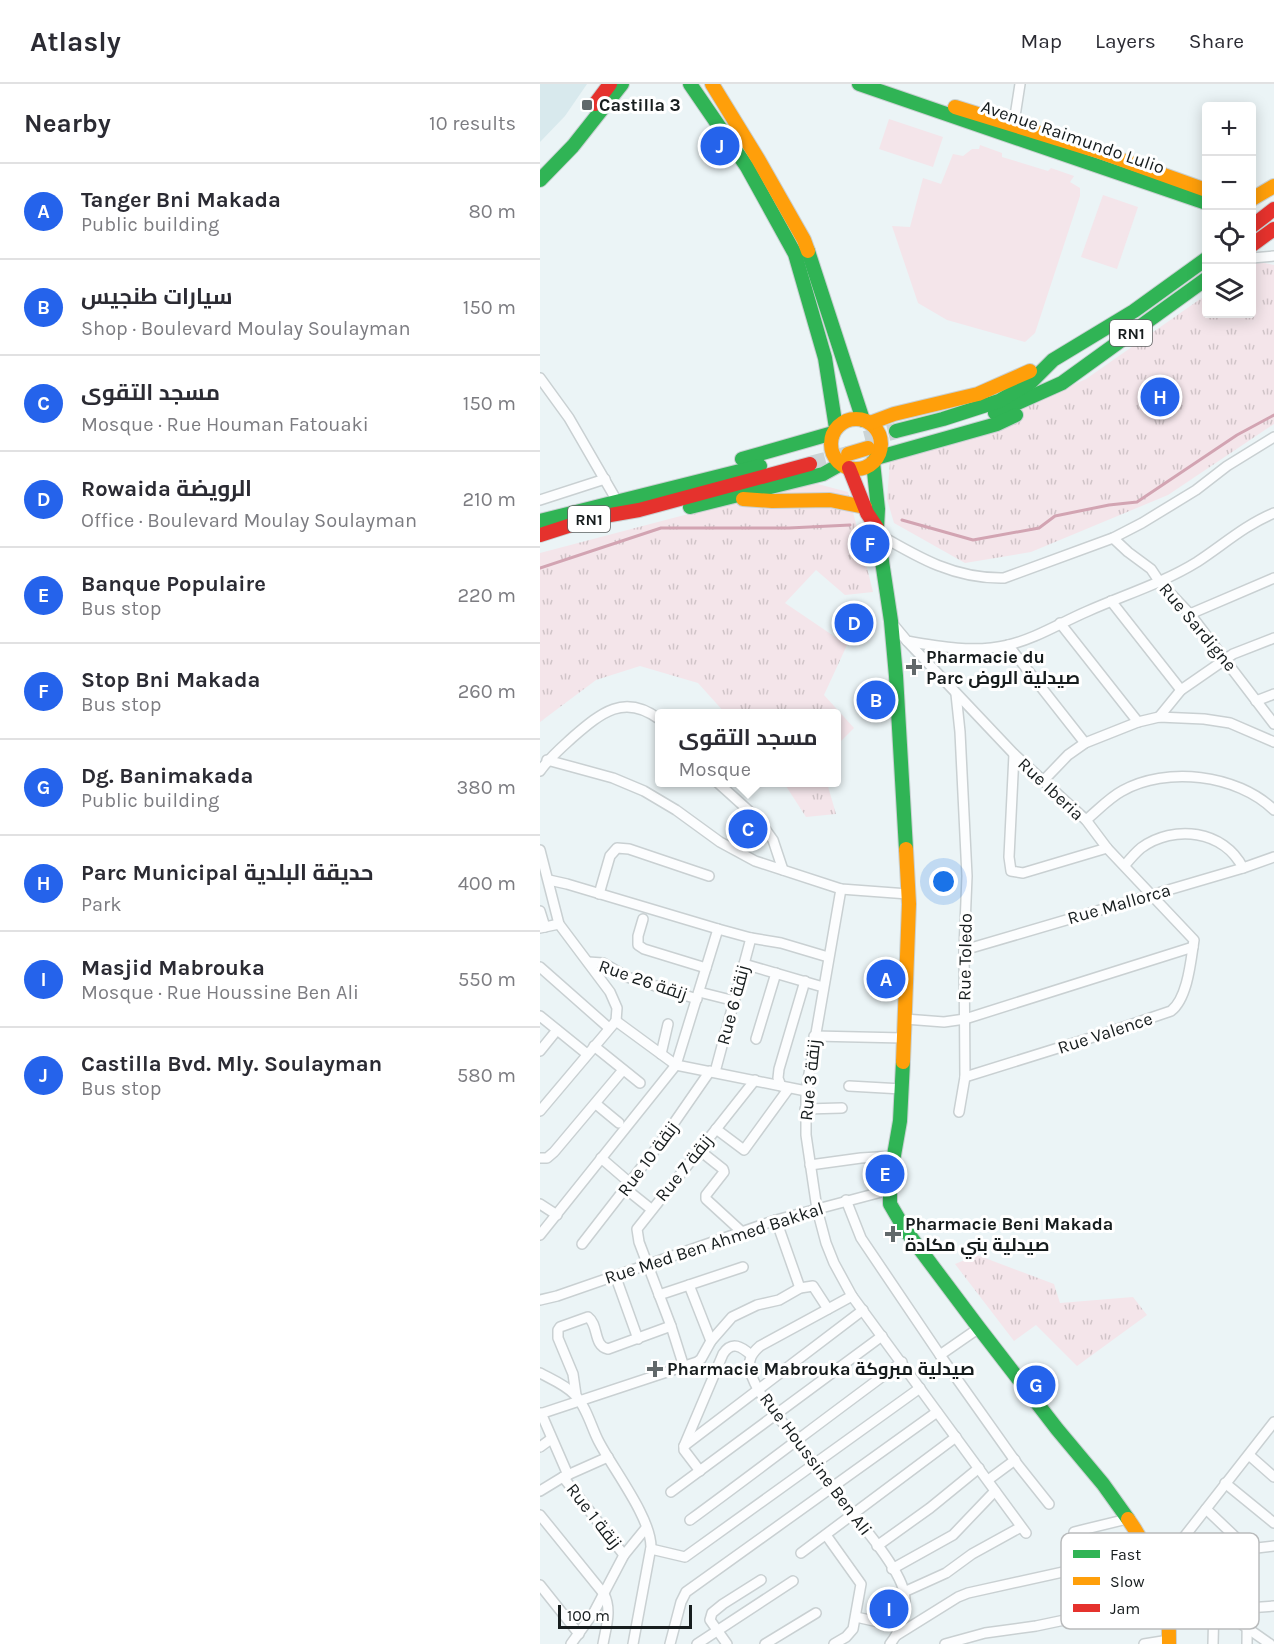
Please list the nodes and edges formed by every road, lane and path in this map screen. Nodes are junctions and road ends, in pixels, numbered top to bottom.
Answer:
1 (610, 84) edge
2 (622, 84) edge
3 (690, 84) edge
4 (712, 84) edge
5 (859, 84) edge
6 (883, 84) edge
7 (1020, 84) edge
8 (1013, 130) junction
9 (540, 169) edge
10 (540, 180) edge
11 (1274, 186) edge
12 (1202, 189) edge
13 (1256, 197) edge
14 (1202, 201) edge
15 (1274, 209) edge
16 (1256, 222) edge
17 (1274, 229) edge
18 (1256, 242) edge
19 (1274, 256) edge
20 (1256, 258) edge
21 (1202, 263) edge
22 (1202, 283) edge
23 (1053, 360) junction
24 (540, 378) edge
25 (1057, 387) junction
26 (867, 422) junction
27 (835, 430) junction
28 (1274, 437) edge
29 (871, 452) junction
30 (846, 458) junction
31 (809, 459) tunnel mouth
32 (605, 479) junction
33 (730, 498) junction
34 (540, 500) edge
35 (617, 501) junction
36 (638, 503) junction
37 (865, 507) junction
38 (1274, 513) edge
39 (540, 521) edge
40 (878, 531) junction
41 (540, 535) edge
42 (1113, 537) junction
43 (1274, 579) edge
44 (1159, 581) junction
45 (1111, 601) junction
46 (1190, 614) junction
47 (891, 621) junction
48 (1060, 623) junction
49 (1274, 638) edge
50 (907, 641) junction
51 (1008, 645) junction
52 (1226, 659) junction
53 (1181, 690) junction
54 (956, 694) junction
55 (1274, 694) edge
56 (1256, 701) junction
57 (655, 716) edge
58 (1159, 717) junction
59 (1138, 722) junction
60 (1274, 724) edge
61 (1274, 742) edge
62 (1085, 743) junction
63 (1014, 754) junction
64 (548, 760) junction
65 (540, 771) edge
66 (1044, 780) junction
67 (722, 787) edge
68 (1274, 810) edge
69 (1086, 820) junction
70 (1107, 848) junction
71 (540, 850) edge
72 (1274, 857) edge
73 (1125, 865) junction
74 (1243, 868) junction
75 (783, 870) junction
76 (709, 876) dead end
77 (549, 880) junction
78 (841, 889) junction
79 (599, 894) junction
80 (908, 894) junction
81 (1153, 895) junction
82 (540, 911) edge
83 (643, 919) dead end
84 (559, 924) junction
85 (542, 928) edge
86 (718, 929) junction
87 (751, 938) junction
88 (1193, 943) junction
89 (964, 950) junction
90 (828, 957) junction
91 (588, 962) junction
92 (744, 964) junction
93 (540, 967) edge
94 (706, 968) junction
95 (776, 973) junction
96 (805, 981) junction
97 (823, 987) junction
98 (698, 996) junction
99 (735, 1001) junction
100 (540, 1016) edge
101 (905, 1018) junction
102 (965, 1019) junction
103 (668, 1024) dead end
104 (613, 1025) junction
105 (557, 1030) junction
106 (814, 1036) junction
107 (904, 1038) junction
108 (756, 1039) dead end
109 (594, 1046) junction
110 (540, 1051) edge
111 (587, 1054) junction
112 (661, 1054) junction
113 (676, 1065) junction
114 (623, 1070) junction
115 (713, 1072) junction
116 (965, 1077) junction
117 (755, 1080) junction
118 (640, 1083) dead end
119 (849, 1086) dead end
120 (785, 1087) junction
121 (902, 1089) junction
122 (806, 1091) junction
123 (596, 1104) junction
124 (542, 1105) edge
125 (842, 1108) dead end
126 (805, 1109) junction
127 (959, 1112) dead end
128 (618, 1123) dead end
129 (716, 1130) junction
130 (699, 1150) junction
131 (893, 1156) junction
132 (540, 1158) edge
133 (601, 1158) junction
134 (810, 1165) junction
135 (628, 1186) junction
136 (889, 1190) junction
137 (846, 1200) junction
138 (540, 1204) edge
139 (651, 1209) junction
140 (817, 1209) junction
141 (557, 1215) junction
142 (776, 1220) junction
143 (742, 1232) junction
144 (540, 1234) edge
145 (582, 1244) dead end
146 (648, 1264) junction
147 (743, 1267) dead end
148 (615, 1275) junction
149 (689, 1285) junction
150 (800, 1288) junction
151 (659, 1295) junction
152 (852, 1296) junction
153 (540, 1300) edge
154 (828, 1309) junction
155 (863, 1310) junction
156 (671, 1326) junction
157 (979, 1328) junction
158 (882, 1336) junction
159 (638, 1339) junction
160 (711, 1341) junction
161 (751, 1355) junction
162 (940, 1355) junction
163 (902, 1362) junction
164 (684, 1367) junction
165 (540, 1372) edge
166 (920, 1388) junction
167 (759, 1389) junction
168 (578, 1398) junction
169 (937, 1412) junction
170 (541, 1413) edge
171 (777, 1415) junction
172 (1272, 1428) edge
173 (956, 1437) junction
174 (551, 1439) junction
175 (797, 1441) junction
176 (684, 1446) junction
177 (540, 1447) edge
178 (1249, 1455) junction
179 (608, 1457) junction
180 (1015, 1460) junction
181 (814, 1464) junction
182 (979, 1468) junction
183 (700, 1471) junction
184 (566, 1476) junction
185 (1274, 1477) edge
186 (988, 1480) junction
187 (1225, 1483) junction
188 (833, 1489) junction
189 (540, 1491) edge
190 (995, 1491) junction
191 (671, 1492) dead end
192 (1049, 1504) dead end
193 (1206, 1509) junction
194 (852, 1514) junction
195 (540, 1515) edge
196 (1127, 1519) junction
197 (690, 1520) dead end
198 (1274, 1523) edge
199 (646, 1528) junction
200 (1074, 1532) dead end
201 (1138, 1533) edge
202 (1187, 1533) edge
203 (1231, 1533) edge
204 (826, 1535) junction
205 (877, 1546) junction
206 (1274, 1546) edge
207 (1259, 1548) edge
208 (651, 1550) junction
209 (801, 1552) dead end
210 (624, 1555) junction
211 (892, 1569) junction
212 (1061, 1574) edge
213 (761, 1580) dead end
214 (793, 1581) dead end
215 (540, 1585) edge
216 (904, 1592) junction
217 (604, 1594) junction
218 (1274, 1606) edge
219 (1259, 1607) edge
220 (816, 1613) dead end
221 (856, 1617) junction
222 (1061, 1622) edge
223 (1213, 1629) edge
224 (1247, 1629) joint
225 (718, 1630) junction
226 (899, 1631) junction
227 (579, 1634) junction
228 (1169, 1642) edge
229 (571, 1644) edge
230 (603, 1644) edge
231 (633, 1644) edge
232 (670, 1644) edge
233 (697, 1644) edge
234 (727, 1644) edge
235 (765, 1644) edge
236 (834, 1644) edge
237 (890, 1644) edge
238 (945, 1644) edge
239 (1144, 1644) edge
240 (1213, 1644) edge
241 (1247, 1644) edge
242 (1270, 1644) edge

1 - 9 main road
2 - 10 main road
3 - 27 main road
4 - 26 main road
5 - 8 main road, Avenue Raimundo Lulio
6 - 8 main road, Avenue Raimundo Lulio
7 - 8 street
8 - 12 main road, Avenue Raimundo Lulio
8 - 14 main road, Avenue Raimundo Lulio
11 - 13 main road
15 - 16 main road
17 - 18 main road
19 - 20 street
21 - 23 main road, RN1
22 - 25 main road, RN1
23 - 25 main road, RN1
23 - 26 main road
24 - 32 street
25 - 29 main road
26 - 27 main road
26 - 29 main road
27 - 30 main road
27 - 36 main road
28 - 42 street
29 - 30 main road
29 - 40 main road
30 - 33 main road
30 - 37 main road
31 - 36 main road, RN1
32 - 34 street
32 - 35 street
33 - 36 main road
33 - 37 main road
35 - 36 main road, RN1
35 - 39 main road, RN1
36 - 41 main road, RN1
37 - 40 main road
38 - 44 street
40 - 42 street
40 - 47 main road
42 - 44 street, Rue Sardigne
43 - 46 street
44 - 45 street
44 - 46 street, Rue Sardigne
45 - 48 street
45 - 53 street
46 - 52 street, Rue Sardigne
47 - 50 street, Rue Iberia
47 - 80 main road
48 - 51 street
48 - 59 street
49 - 52 street
50 - 51 street
50 - 54 street, Rue Iberia
51 - 62 street
52 - 53 street
52 - 56 street, Rue Sardigne
53 - 58 street
54 - 63 street, Rue Iberia
54 - 89 street, Rue Toledo
55 - 56 street
56 - 60 street, Rue Sardigne
57 - 64 street
58 - 59 street
58 - 61 street
59 - 62 street
62 - 66 street
63 - 66 street, Rue Iberia
63 - 70 street
64 - 65 street
64 - 75 street
66 - 69 street, Rue Iberia
67 - 75 street
68 - 69 street
69 - 70 street, Rue Iberia
70 - 73 street, Rue Iberia
71 - 77 street
72 - 74 street, Rue Mallorca
73 - 74 street
73 - 81 street, Rue Iberia
74 - 81 street, Rue Mallorca
75 - 78 street
76 - 79 street
77 - 79 street
77 - 84 street
78 - 80 street
78 - 90 street, Rue 3 زنقة
79 - 86 street
80 - 101 main road
81 - 88 street, Rue Iberia
81 - 89 street, Rue Mallorca
82 - 85 street
83 - 94 street
84 - 85 street
84 - 91 street
86 - 87 street
86 - 94 street
87 - 90 street
87 - 92 street, Rue 6 زنقة
88 - 102 street
88 - 116 street, Rue Valence
89 - 102 street, Rue Toledo
90 - 97 street, Rue 3 زنقة
91 - 98 street, Rue 26 زنقة
91 - 104 street
92 - 95 street
92 - 99 street, Rue 6 زنقة
93 - 104 street
94 - 98 street
95 - 96 street
95 - 108 street
96 - 97 street
96 - 120 street
97 - 106 street, Rue 3 زنقة
98 - 99 street, Rue 26 زنقة
98 - 113 street
99 - 115 street, Rue 6 زنقة
100 - 105 street
101 - 102 street
101 - 107 main road
102 - 116 street, Rue Toledo
103 - 112 street
104 - 109 street
104 - 112 street
105 - 110 street
105 - 111 street
106 - 107 street
106 - 122 street, Rue 3 زنقة
107 - 121 main road
109 - 111 street
109 - 114 street
111 - 124 street
112 - 113 street
113 - 115 street
113 - 133 street
114 - 118 street
114 - 123 street
115 - 117 street
115 - 135 street, Rue 10 زنقة
116 - 127 street, Rue Toledo
117 - 120 street
117 - 129 street, Rue 7 زنقة
119 - 121 street
120 - 122 street
120 - 129 street
121 - 131 main road
122 - 126 street, Rue 3 زنقة
123 - 128 street
123 - 132 street
125 - 126 street
126 - 134 street, Rue 3 زنقة
129 - 130 street, Rue 7 زنقة
130 - 139 street, Rue 7 زنقة
130 - 143 street
131 - 134 street
131 - 136 main road
133 - 135 street
133 - 141 street
134 - 140 street, Rue 3 زنقة
135 - 139 street
135 - 145 street, Rue 10 زنقة
136 - 137 street, Rue Med Ben Ahmed Bakkal
136 - 157 main road
137 - 140 street, Rue Med Ben Ahmed Bakkal
137 - 162 street
138 - 141 street
139 - 146 street, Rue 7 زنقة
140 - 142 street, Rue Med Ben Ahmed Bakkal
140 - 152 street, Rue 3 زنقة
141 - 144 street
142 - 143 street, Rue Med Ben Ahmed Bakkal
142 - 150 street
143 - 146 street, Rue Med Ben Ahmed Bakkal
146 - 148 street, Rue Med Ben Ahmed Bakkal
146 - 151 street, Rue 7 زنقة
147 - 149 street
148 - 153 street, Rue Med Ben Ahmed Bakkal
148 - 159 street
149 - 151 street
149 - 160 street
150 - 154 street
150 - 160 street
151 - 156 street, Rue 7 زنقة
152 - 154 street
152 - 155 street, Rue 3 زنقة
154 - 161 street
155 - 158 street, Rue 3 زنقة
155 - 167 street
156 - 159 street
156 - 164 street, Rue 7 زنقة
157 - 162 street
157 - 196 main road
158 - 163 street, Rue 3 زنقة
158 - 171 street
159 - 168 street
160 - 164 street
161 - 167 street, Rue Houssine Ben Ali
161 - 176 street
162 - 180 street
163 - 166 street, Rue 3 زنقة
163 - 175 street
164 - 168 street
165 - 168 street
166 - 169 street, Rue 3 زنقة
166 - 181 street
167 - 171 street, Rue Houssine Ben Ali
167 - 176 street
168 - 170 street
168 - 179 street
169 - 173 street, Rue 3 زنقة
169 - 188 street
170 - 174 street, Rue 1 زنقة
171 - 175 street, Rue Houssine Ben Ali
171 - 183 street
172 - 178 street
173 - 182 street, Rue 3 زنقة
173 - 194 street
174 - 177 street
174 - 184 street, Rue 1 زنقة
175 - 181 street, Rue Houssine Ben Ali
175 - 197 street
176 - 183 street
178 - 185 street
178 - 187 street
179 - 184 street
179 - 199 street
180 - 186 street
180 - 192 street
181 - 188 street, Rue Houssine Ben Ali
181 - 208 street
182 - 186 street, Rue 3 زنقة
182 - 205 street
183 - 191 street
184 - 189 street
184 - 210 street, Rue 1 زنقة
186 - 190 street, Rue 3 زنقة
187 - 193 street
187 - 198 street
188 - 194 street, Rue Houssine Ben Ali
188 - 232 street
190 - 211 street
190 - 216 street, Rue 3 زنقة
193 - 202 street
193 - 203 street
194 - 204 street
194 - 205 street, Rue Houssine Ben Ali
195 - 217 street
196 - 200 street
196 - 201 main road
199 - 208 street
199 - 210 street
204 - 209 street
204 - 221 street
205 - 211 street, Rue Houssine Ben Ali
206 - 207 street
208 - 231 street
210 - 217 street
211 - 216 street, Rue Houssine Ben Ali
212 - 226 street
213 - 225 street
214 - 225 street
215 - 227 street
216 - 226 street
217 - 227 street
217 - 230 street
218 - 219 street
220 - 235 street
221 - 226 street
221 - 236 street
222 - 238 street
223 - 240 street
224 - 241 street
224 - 242 street
225 - 233 street
225 - 234 street
226 - 237 street
227 - 229 street
228 - 239 street

